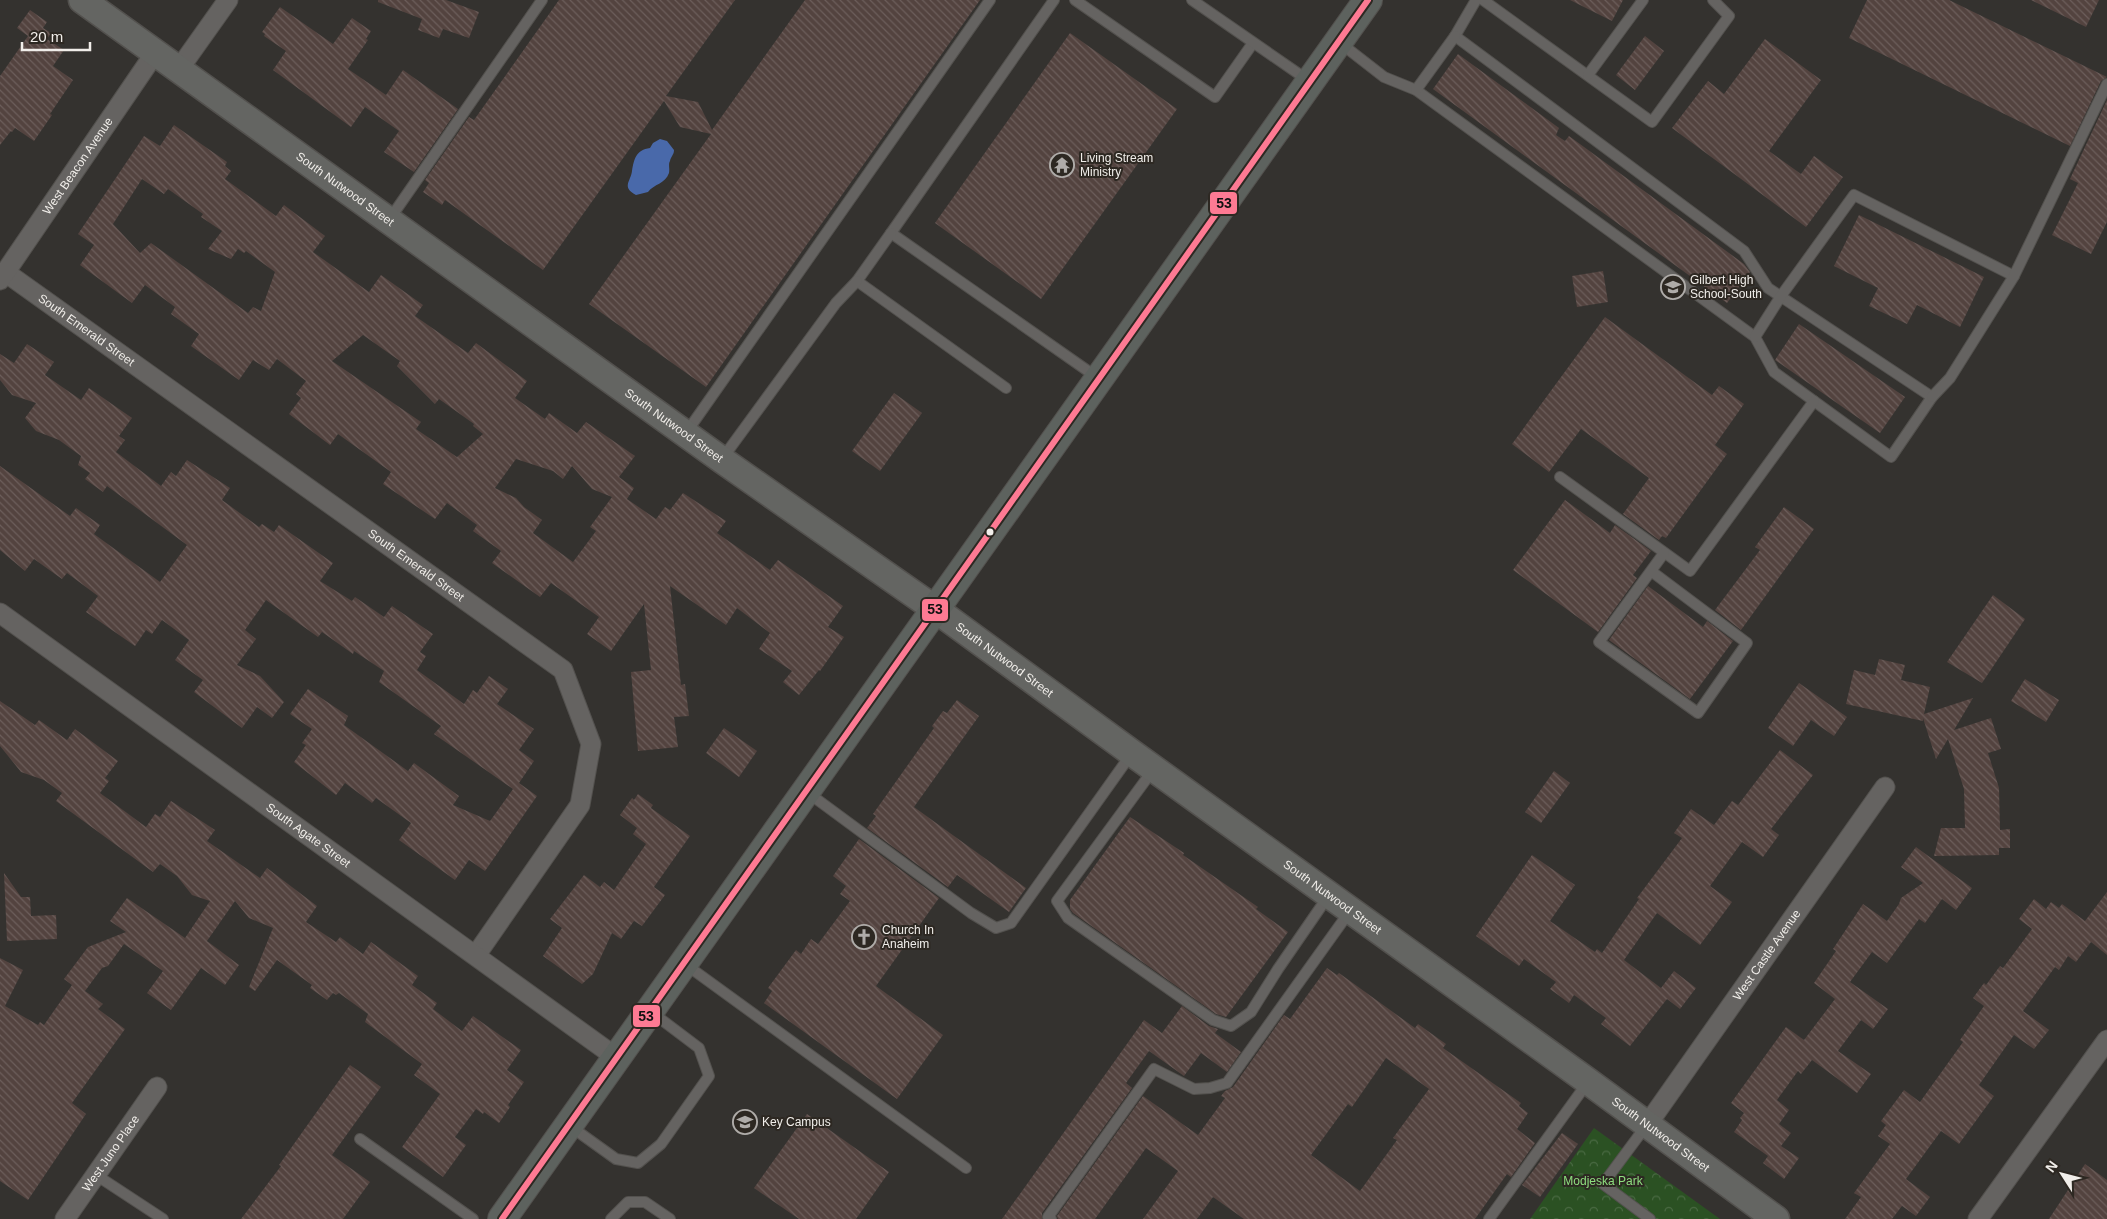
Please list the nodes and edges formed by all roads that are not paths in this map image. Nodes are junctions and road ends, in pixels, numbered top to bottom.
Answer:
1 (82, 0) edge
2 (228, 0) edge
3 (542, 0) edge
4 (990, 0) edge
5 (1054, 0) edge
6 (1076, 0) edge
7 (1192, 0) edge
8 (1368, 0) edge
9 (1476, 0) edge
10 (1484, 0) edge
11 (1643, 0) edge
12 (1712, 0) edge
13 (1455, 36) junction
14 (1338, 41) junction
15 (1254, 42) junction
16 (155, 52) junction
17 (179, 69) junction
18 (1588, 76) junction
19 (1310, 81) junction
20 (2107, 84) edge
21 (1416, 90) junction
22 (388, 221) junction
23 (891, 233) junction
24 (2, 276) edge
25 (2014, 276) junction
26 (857, 281) junction
27 (1781, 296) junction
28 (1755, 337) junction
29 (1099, 378) junction
30 (1006, 388) dead end
31 (1932, 397) junction
32 (1814, 401) junction
33 (685, 434) junction
34 (722, 460) junction
35 (1560, 476) dead end
36 (1664, 553) junction
37 (1651, 571) junction
38 (935, 610) junction
39 (0, 613) edge
40 (1132, 753) junction
41 (1154, 769) junction
42 (1885, 787) dead end
43 (806, 791) junction
44 (1329, 895) junction
45 (1350, 910) junction
46 (476, 955) junction
47 (684, 963) junction
48 (650, 1011) junction
49 (2107, 1040) edge
50 (617, 1058) junction
51 (1589, 1082) junction
52 (157, 1087) dead end
53 (569, 1125) junction
54 (1647, 1125) junction
55 (360, 1140) dead end
56 (966, 1168) dead end
57 (96, 1175) junction
58 (66, 1219) edge
59 (163, 1219) edge
60 (473, 1219) edge
61 (502, 1219) edge
62 (611, 1219) edge
63 (670, 1219) edge
64 (1051, 1219) edge
65 (1489, 1219) edge
66 (1650, 1219) edge
67 (1776, 1219) edge
68 (1978, 1219) edge

1 - 16 street, South Nutwood Street
2 - 17 street
3 - 22 lane
4 - 33 lane
5 - 23 lane
6 - 15 lane
7 - 15 lane
8 - 14 main road
9 - 13 lane
10 - 18 lane
11 - 18 lane
12 - 18 lane
13 - 21 lane
13 - 27 lane
14 - 19 main road
14 - 21 lane
15 - 19 lane
16 - 17 street, South Nutwood Street
16 - 24 street, West Beacon Avenue
17 - 22 street, South Nutwood Street
19 - 29 main road
20 - 25 lane
21 - 28 lane
22 - 33 street, South Nutwood Street
23 - 26 lane
23 - 29 lane
24 - 46 street, South Emerald Street
25 - 27 lane
25 - 31 lane
26 - 30 lane
26 - 34 lane
27 - 28 lane
27 - 31 lane
28 - 32 lane
29 - 38 main road
31 - 32 lane
32 - 36 lane
33 - 34 street, South Nutwood Street
34 - 38 street, South Nutwood Street
35 - 36 lane
36 - 37 lane
37 - 37 lane
38 - 40 street, South Nutwood Street
38 - 43 main road
39 - 46 street, South Agate Street
40 - 41 street, South Nutwood Street
40 - 43 lane
41 - 44 street, South Nutwood Street
41 - 44 lane
42 - 54 street, West Castle Avenue
43 - 47 main road
44 - 45 street, South Nutwood Street
45 - 51 street, South Nutwood Street
45 - 64 lane
46 - 50 street, South Agate Street
47 - 48 main road
47 - 56 lane
48 - 50 main road
48 - 53 lane
49 - 68 street
50 - 53 main road
51 - 54 street, South Nutwood Street
51 - 65 lane
52 - 57 street, West Juno Place
53 - 61 main road
54 - 66 lane
54 - 67 street, South Nutwood Street
55 - 60 lane
57 - 58 street, West Juno Place
57 - 59 lane
62 - 63 lane

